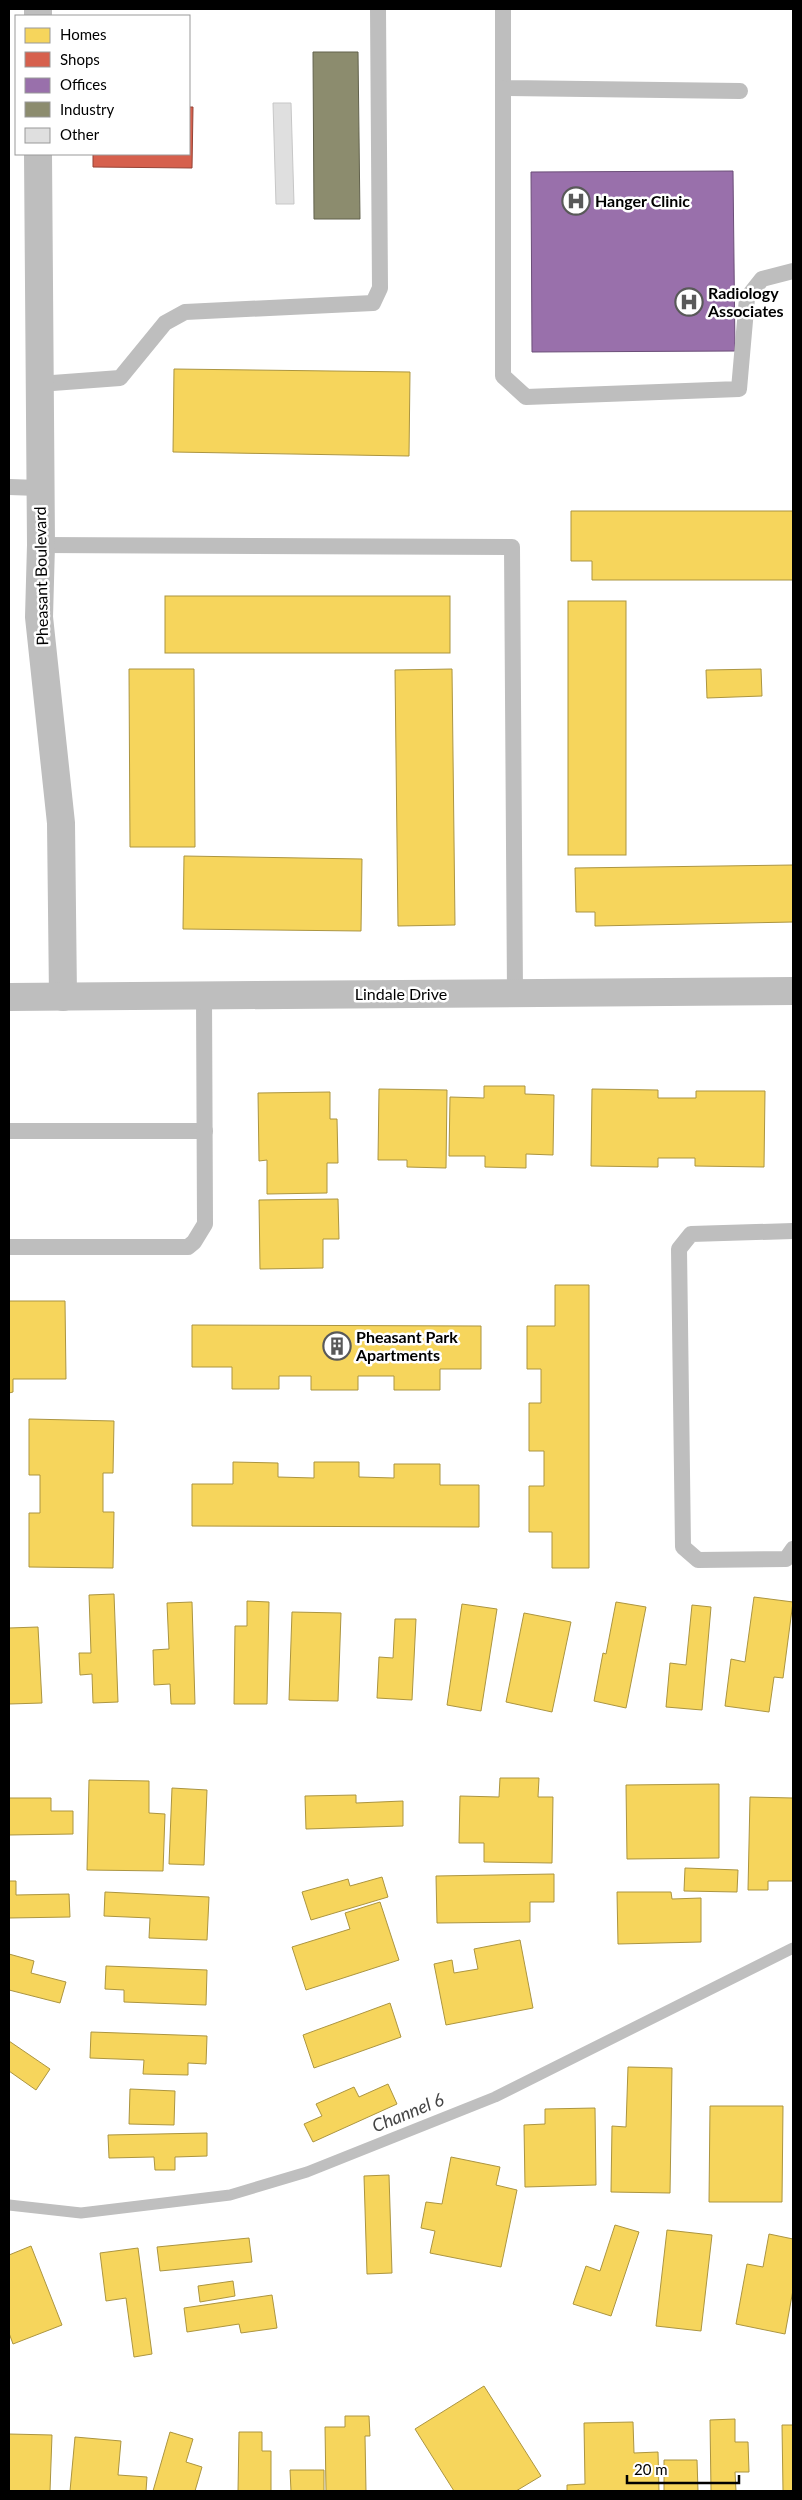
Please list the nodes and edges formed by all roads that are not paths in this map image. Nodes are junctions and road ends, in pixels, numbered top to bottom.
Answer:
1 (378, 9) edge
2 (503, 9) edge
3 (503, 88) junction
4 (740, 92) dead end
5 (38, 155) edge
6 (793, 271) edge
7 (39, 384) junction
8 (9, 487) edge
9 (39, 488) junction
10 (41, 545) junction
11 (793, 991) edge
12 (515, 993) junction
13 (204, 995) junction
14 (9, 997) edge
15 (63, 997) junction
16 (9, 1131) edge
17 (205, 1131) junction
18 (793, 1231) edge
19 (9, 1247) edge
20 (793, 1550) edge

1 - 7 lane
2 - 3 lane
3 - 4 lane
3 - 6 lane
5 - 7 street, Pheasant Boulevard
7 - 9 street, Pheasant Boulevard
8 - 9 lane
9 - 10 street, Pheasant Boulevard
10 - 12 lane
10 - 15 street, Pheasant Boulevard
11 - 12 street, Lindale Drive
12 - 13 street, Lindale Drive
13 - 15 street, Lindale Drive
13 - 17 lane
14 - 15 street, Lindale Drive
16 - 17 lane
17 - 19 lane
18 - 20 lane

